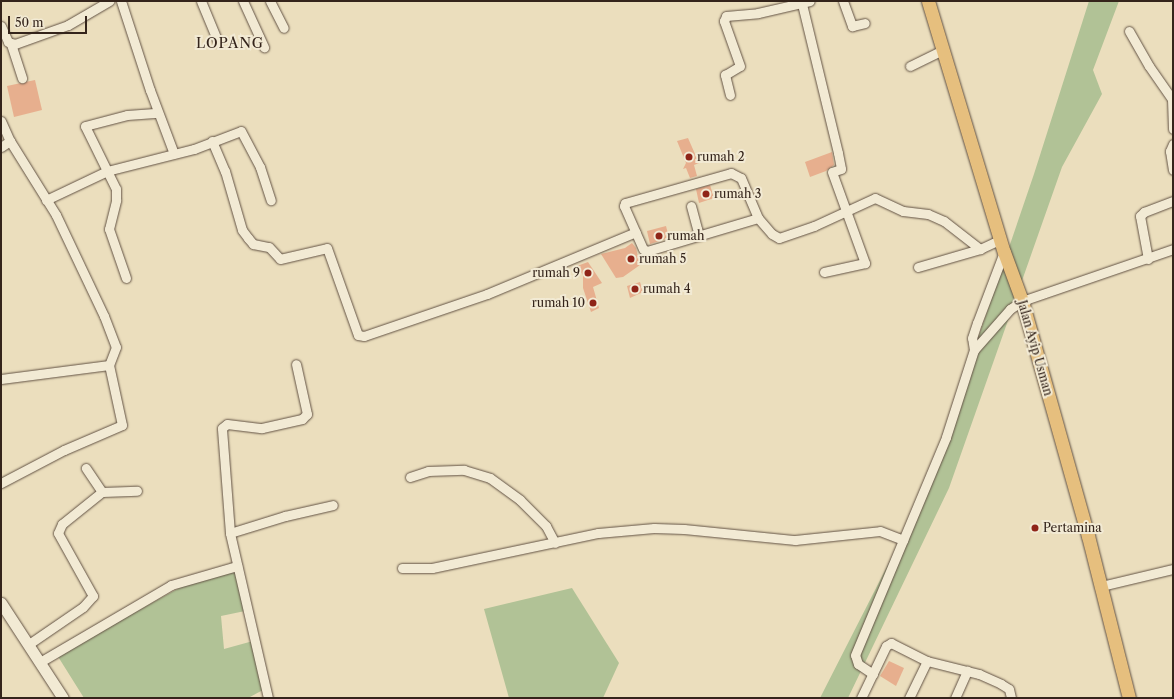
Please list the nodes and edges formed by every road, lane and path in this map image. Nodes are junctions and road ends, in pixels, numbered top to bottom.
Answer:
1 (109, 1) edge
2 (121, 1) edge
3 (201, 1) edge
4 (243, 1) edge
5 (270, 1) edge
6 (843, 1) edge
7 (928, 1) edge
8 (806, 2) edge
9 (866, 24) dead end
10 (1, 26) edge
11 (284, 28) dead end
12 (1129, 31) dead end
13 (218, 42) dead end
14 (11, 44) junction
15 (264, 47) dead end
16 (943, 50) junction
17 (910, 66) dead end
18 (22, 78) dead end
19 (730, 95) dead end
20 (1173, 98) edge
21 (158, 113) junction
22 (1, 121) edge
23 (1173, 129) edge
24 (10, 141) junction
25 (212, 141) junction
26 (1173, 144) edge
27 (1, 147) edge
28 (174, 154) junction
29 (1173, 170) edge
30 (107, 171) junction
31 (46, 200) junction
32 (271, 200) dead end
33 (1173, 201) edge
34 (691, 206) dead end
35 (846, 211) junction
36 (758, 218) junction
37 (636, 232) junction
38 (699, 236) junction
39 (1001, 239) junction
40 (1173, 248) edge
41 (980, 249) junction
42 (1004, 252) junction
43 (1148, 259) junction
44 (918, 267) dead end
45 (824, 272) dead end
46 (126, 278) dead end
47 (1022, 302) junction
48 (974, 350) junction
49 (296, 364) dead end
50 (110, 365) junction
51 (1, 379) edge
52 (86, 468) dead end
53 (410, 477) dead end
54 (1, 483) edge
55 (137, 491) dead end
56 (102, 492) junction
57 (333, 505) dead end
58 (230, 533) junction
59 (903, 540) junction
60 (555, 542) junction
61 (237, 566) junction
62 (402, 568) dead end
63 (1173, 569) edge
64 (1101, 586) junction
65 (1, 603) edge
66 (28, 644) junction
67 (927, 661) junction
68 (40, 662) junction
69 (966, 671) junction
70 (873, 674) junction
71 (63, 698) edge
72 (268, 698) edge
73 (861, 698) edge
74 (909, 698) edge
75 (955, 698) edge
76 (1011, 698) edge
77 (1129, 698) edge

1 - 14 street
2 - 21 street
3 - 13 street
4 - 15 street
5 - 11 street
6 - 9 street
7 - 16 main road, Jalan Ayip Usman
8 - 19 street
8 - 35 street
10 - 14 street
12 - 20 street
14 - 18 street
16 - 17 street
16 - 39 main road, Jalan Ayip Usman
20 - 23 street
21 - 28 street
21 - 30 street
22 - 24 street
24 - 27 street
24 - 31 street
25 - 28 street
25 - 32 street
25 - 37 street
26 - 29 street
28 - 30 street
30 - 31 street
30 - 46 street
31 - 50 street
33 - 43 street
34 - 38 street
35 - 36 street
35 - 41 street
35 - 45 street
36 - 37 street
36 - 38 street
37 - 38 street
39 - 41 street
39 - 42 main road, Jalan Ayip Usman
40 - 43 street
41 - 44 street
42 - 47 main road, Jalan Ayip Usman
42 - 48 street
43 - 47 street
47 - 48 street
47 - 64 main road, Jalan Ayip Usman
48 - 59 street
49 - 58 street
50 - 51 street
50 - 54 street
52 - 56 street
53 - 60 street
55 - 56 street
56 - 66 street
57 - 58 street
58 - 61 street
59 - 60 street
59 - 70 street
60 - 62 street
61 - 68 street
61 - 72 street
63 - 64 street
64 - 77 main road, Jalan Ayip Usman
65 - 66 street
66 - 68 street
67 - 69 street
67 - 70 street
67 - 74 street
68 - 71 street
69 - 75 street
69 - 76 street
70 - 73 street

